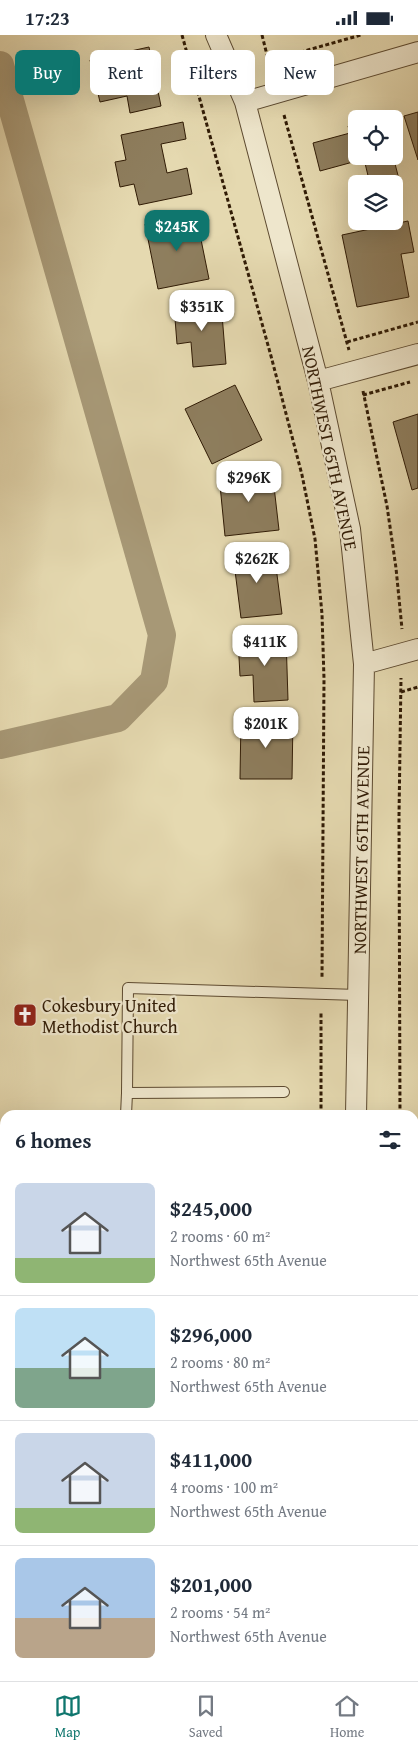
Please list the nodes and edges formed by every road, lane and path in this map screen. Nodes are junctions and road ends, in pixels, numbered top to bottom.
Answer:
1 (182, 35) edge
2 (216, 35) edge
3 (361, 35) edge
4 (307, 50) edge
5 (418, 53) edge
6 (245, 102) junction
7 (418, 322) edge
8 (347, 341) dead end
9 (418, 354) edge
10 (418, 380) edge
11 (318, 381) junction
12 (363, 395) dead end
13 (418, 649) edge
14 (364, 664) junction
15 (401, 677) dead end
16 (418, 687) edge
17 (401, 692) junction
18 (321, 994) junction
19 (358, 995) junction
20 (284, 1092) dead end
21 (127, 1093) junction
22 (126, 1110) edge
23 (321, 1110) edge
24 (356, 1110) edge
25 (400, 1110) edge

1 - 18 path
2 - 6 street, NORTHWEST 65TH AVENUE
3 - 4 path
5 - 6 street
6 - 11 street, NORTHWEST 65TH AVENUE
7 - 8 path
9 - 11 street
10 - 12 path
11 - 14 street, NORTHWEST 65TH AVENUE
13 - 14 street
14 - 19 street, NORTHWEST 65TH AVENUE
15 - 17 path
16 - 17 path
17 - 25 path
18 - 19 lane
18 - 21 lane
18 - 23 path
19 - 24 street, NORTHWEST 65TH AVENUE
20 - 21 lane
21 - 22 lane

